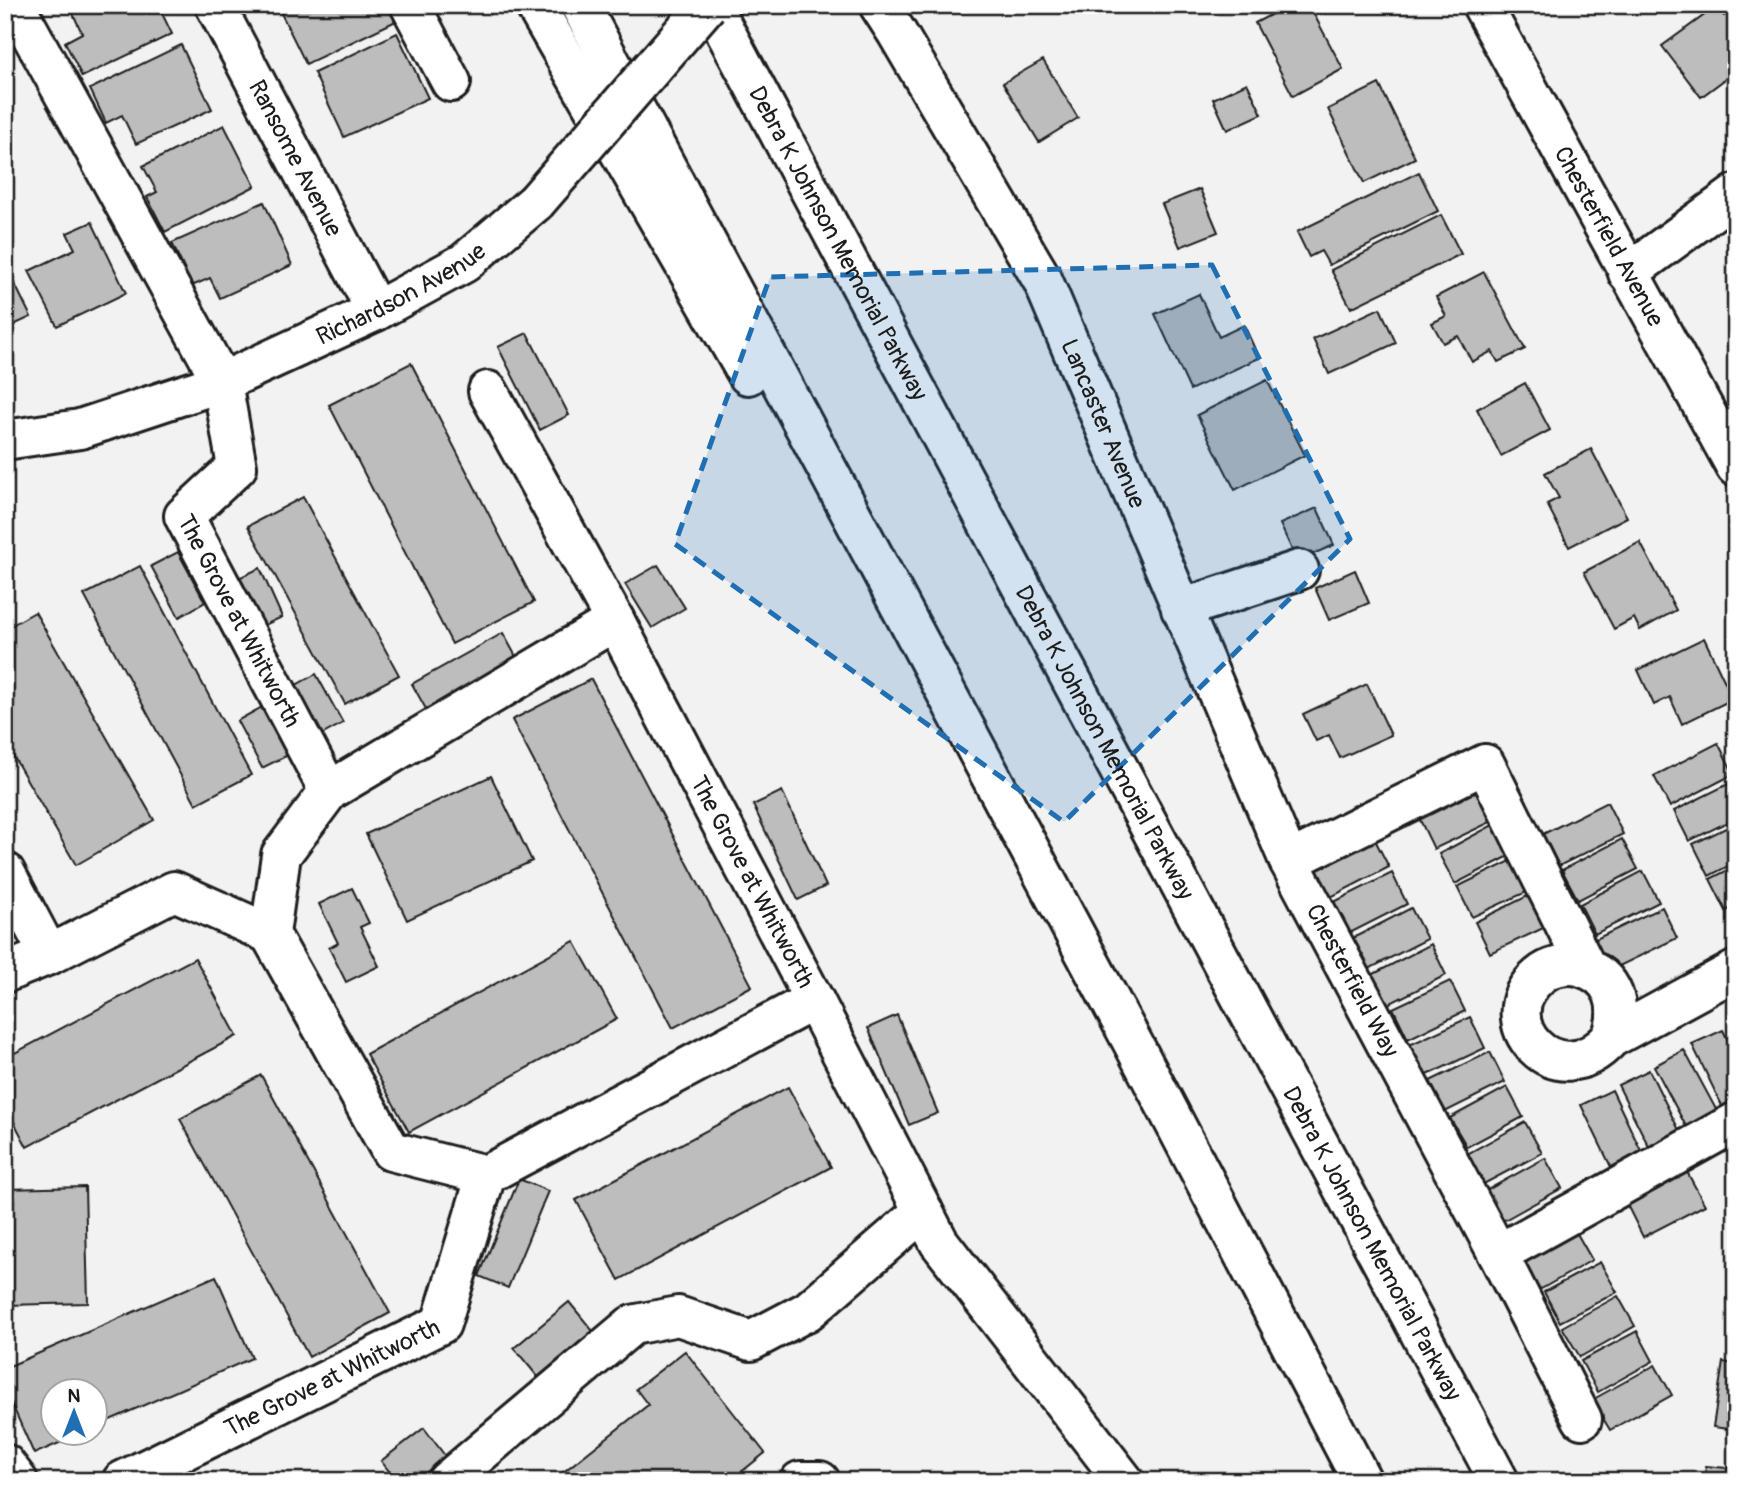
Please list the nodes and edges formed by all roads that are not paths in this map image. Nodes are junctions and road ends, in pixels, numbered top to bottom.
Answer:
1 (15, 5) edge
2 (215, 5) edge
3 (410, 5) edge
4 (536, 5) edge
5 (580, 5) edge
6 (709, 5) edge
7 (736, 5) edge
8 (879, 5) edge
9 (1482, 5) edge
10 (451, 82) dead end
11 (1736, 194) edge
12 (820, 209) junction
13 (1628, 273) junction
14 (376, 311) junction
15 (222, 382) junction
16 (488, 391) dead end
17 (5, 440) edge
18 (1736, 467) edge
19 (1299, 569) dead end
20 (1181, 609) junction
21 (615, 621) junction
22 (329, 791) junction
23 (1289, 861) junction
24 (5, 872) edge
25 (270, 933) junction
26 (48, 955) junction
27 (1587, 968) junction
28 (1736, 970) edge
29 (5, 973) edge
30 (814, 1000) junction
31 (1611, 1038) junction
32 (1135, 1047) junction
33 (1736, 1122) edge
34 (486, 1175) junction
35 (923, 1211) junction
36 (1498, 1254) junction
37 (1582, 1419) dead end
38 (5, 1464) edge
39 (18, 1481) edge
40 (122, 1481) edge
41 (447, 1481) edge
42 (800, 1481) edge
43 (820, 1481) edge
44 (1124, 1481) edge
45 (1362, 1481) edge
46 (1499, 1481) edge

1 - 15 main road
2 - 14 main road, Ransome Avenue
3 - 10 main road
4 - 32 main road
5 - 32 main road
6 - 12 main road, Debra K Johnson Memorial Parkway
6 - 14 main road, Richardson Avenue, bridge
7 - 12 main road
8 - 20 main road, Lancaster Avenue
9 - 13 main road, Chesterfield Avenue
11 - 13 main road
12 - 46 main road, Debra K Johnson Memorial Parkway
13 - 18 main road, Chesterfield Avenue
14 - 15 main road, Richardson Avenue
15 - 17 main road, Richardson Avenue
15 - 22 main road, The Grove at Whitworth
16 - 21 main road, The Grove at Whitworth
19 - 20 main road
20 - 23 main road, Lancaster Avenue
21 - 22 main road
21 - 30 main road, The Grove at Whitworth
22 - 25 main road
23 - 27 main road
23 - 36 main road, Chesterfield Way
24 - 26 main road
25 - 26 main road
25 - 34 main road
26 - 29 main road
27 - 31 main road
27 - 31 main road
28 - 31 main road
30 - 34 main road, The Grove at Whitworth
30 - 35 main road
32 - 45 main road
33 - 36 main road
34 - 40 main road, The Grove at Whitworth
35 - 41 main road
35 - 44 main road
36 - 37 main road, Chesterfield Way
38 - 39 main road
42 - 43 main road

